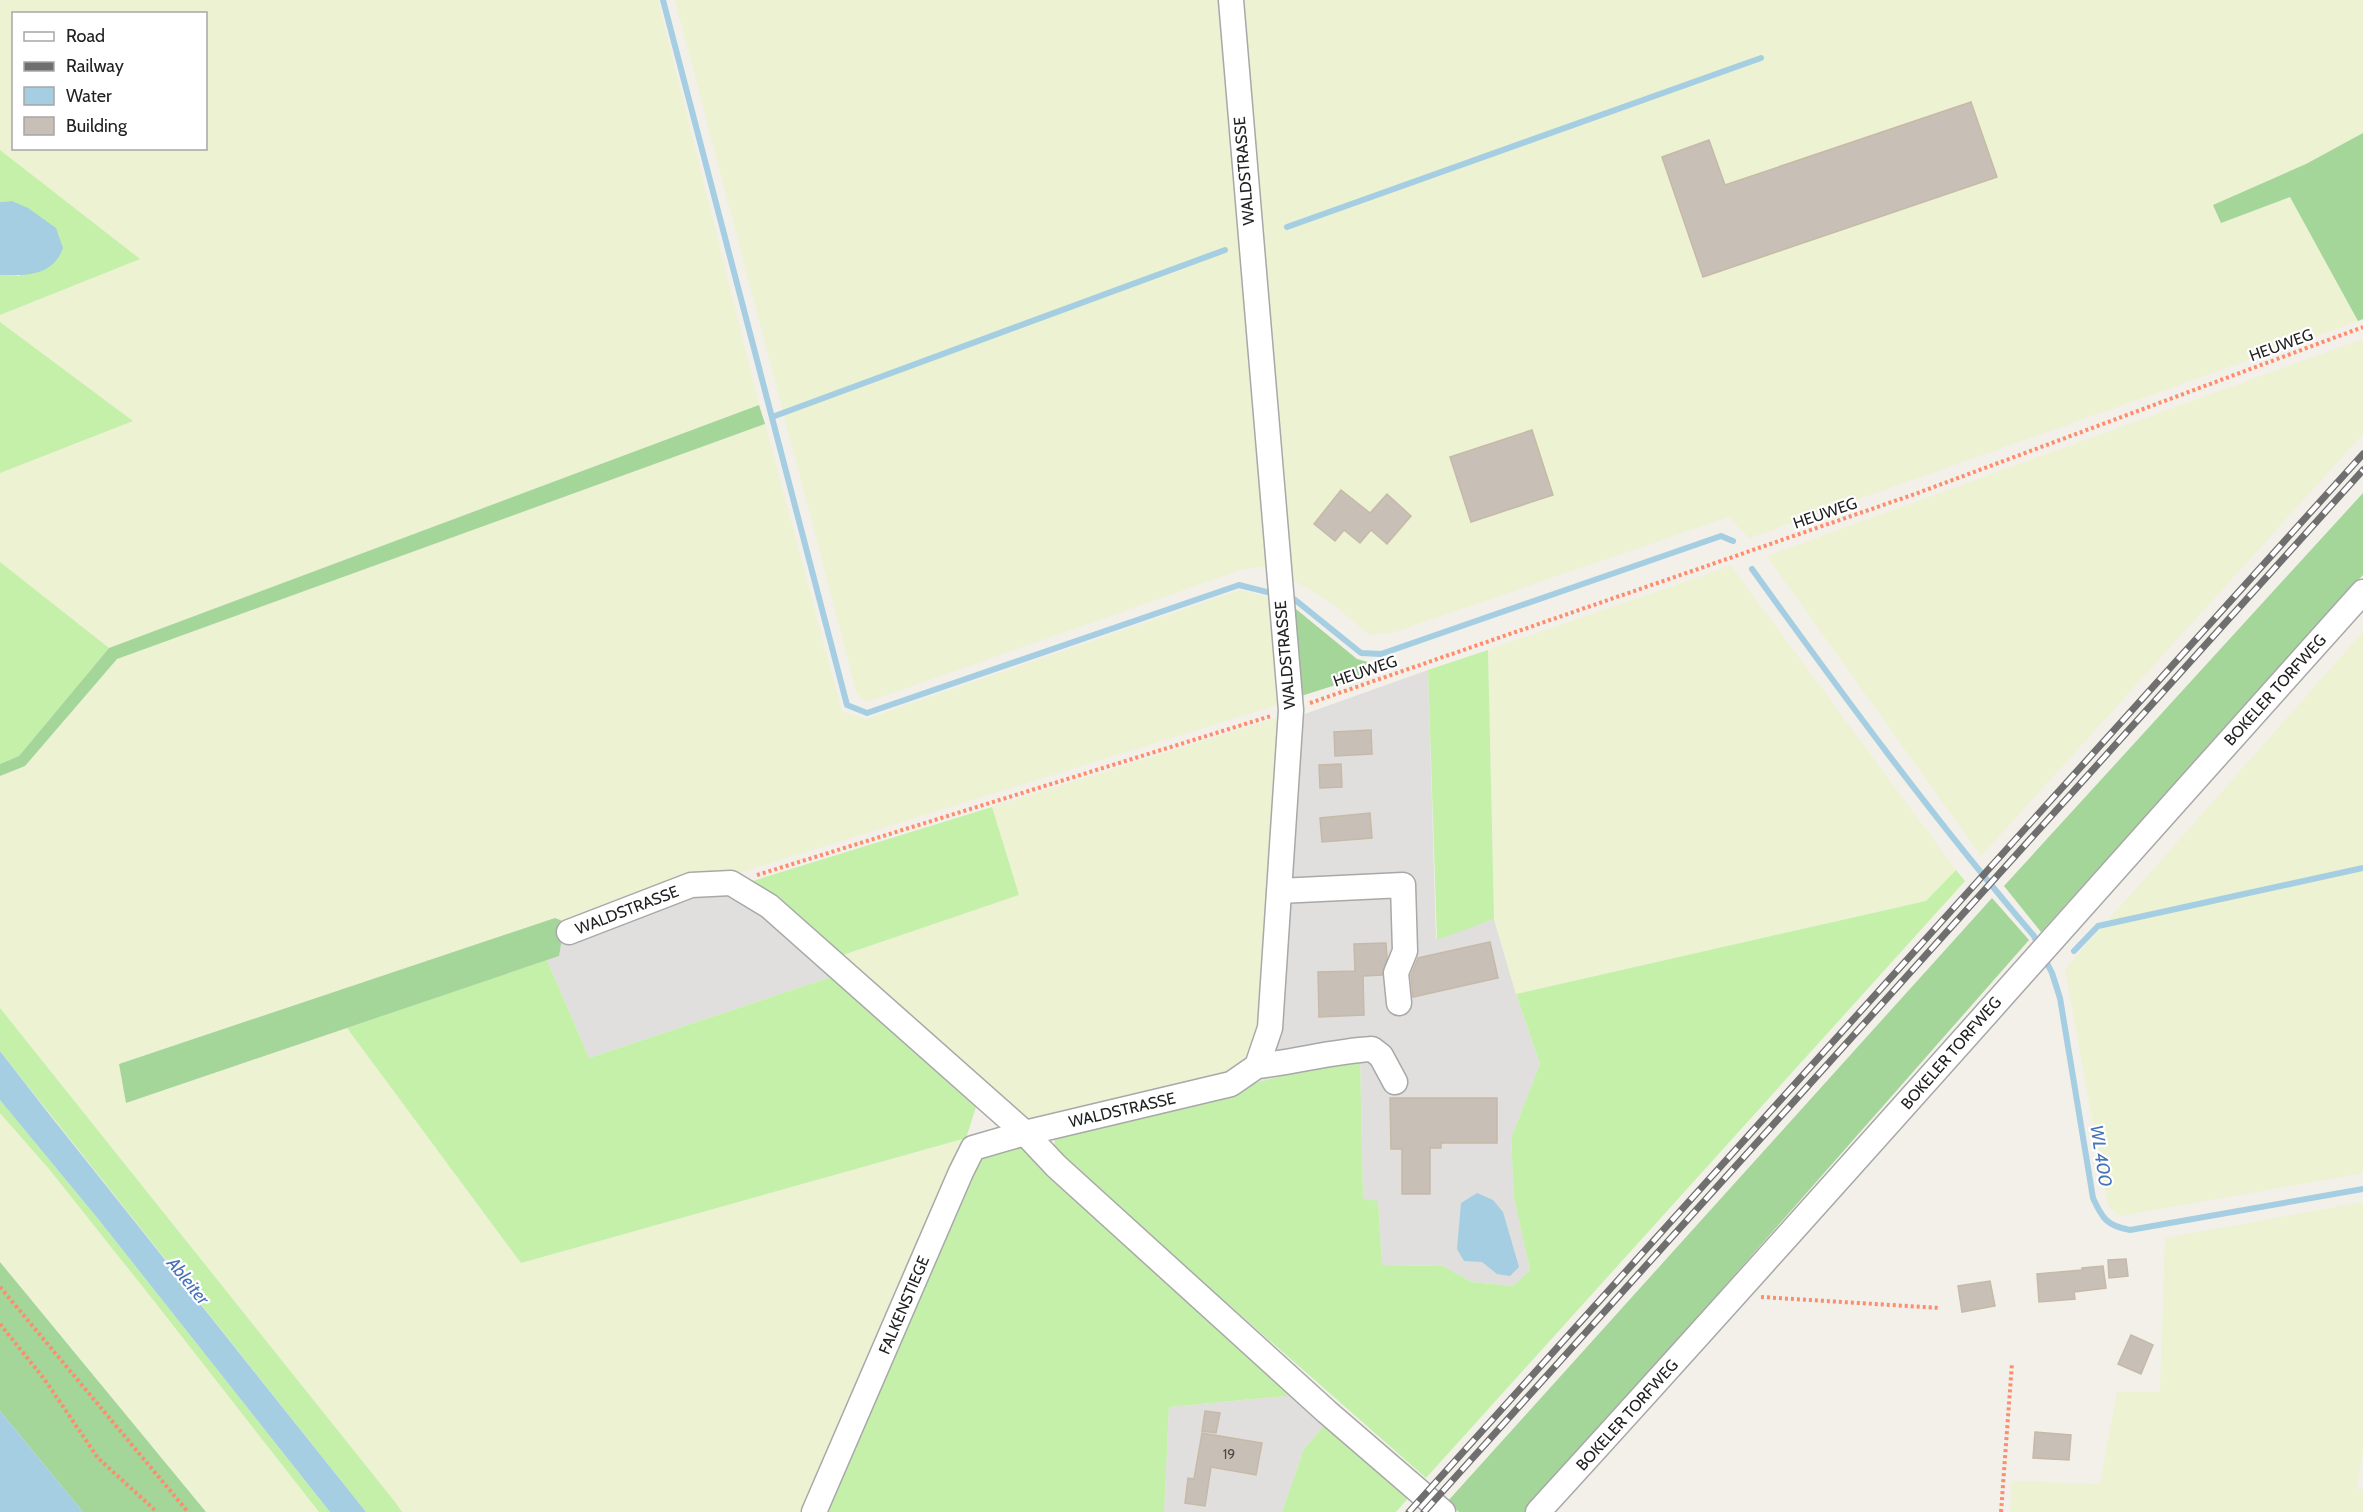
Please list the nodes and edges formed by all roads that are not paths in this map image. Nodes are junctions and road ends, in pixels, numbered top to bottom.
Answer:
1 (1231, 0) edge
2 (2363, 592) edge
3 (1279, 891) junction
4 (569, 933) dead end
5 (1399, 1003) dead end
6 (1257, 1066) junction
7 (1395, 1082) dead end
8 (1025, 1133) junction
9 (814, 1512) edge
10 (1443, 1512) edge
11 (1538, 1512) edge

1 - 3 street, WALDSTRASSE
2 - 11 street, BOKELER TORFWEG
3 - 5 street
3 - 6 street, WALDSTRASSE
4 - 8 street, WALDSTRASSE
6 - 7 street
6 - 8 street, WALDSTRASSE
8 - 9 street, FALKENSTIEGE
8 - 10 street

